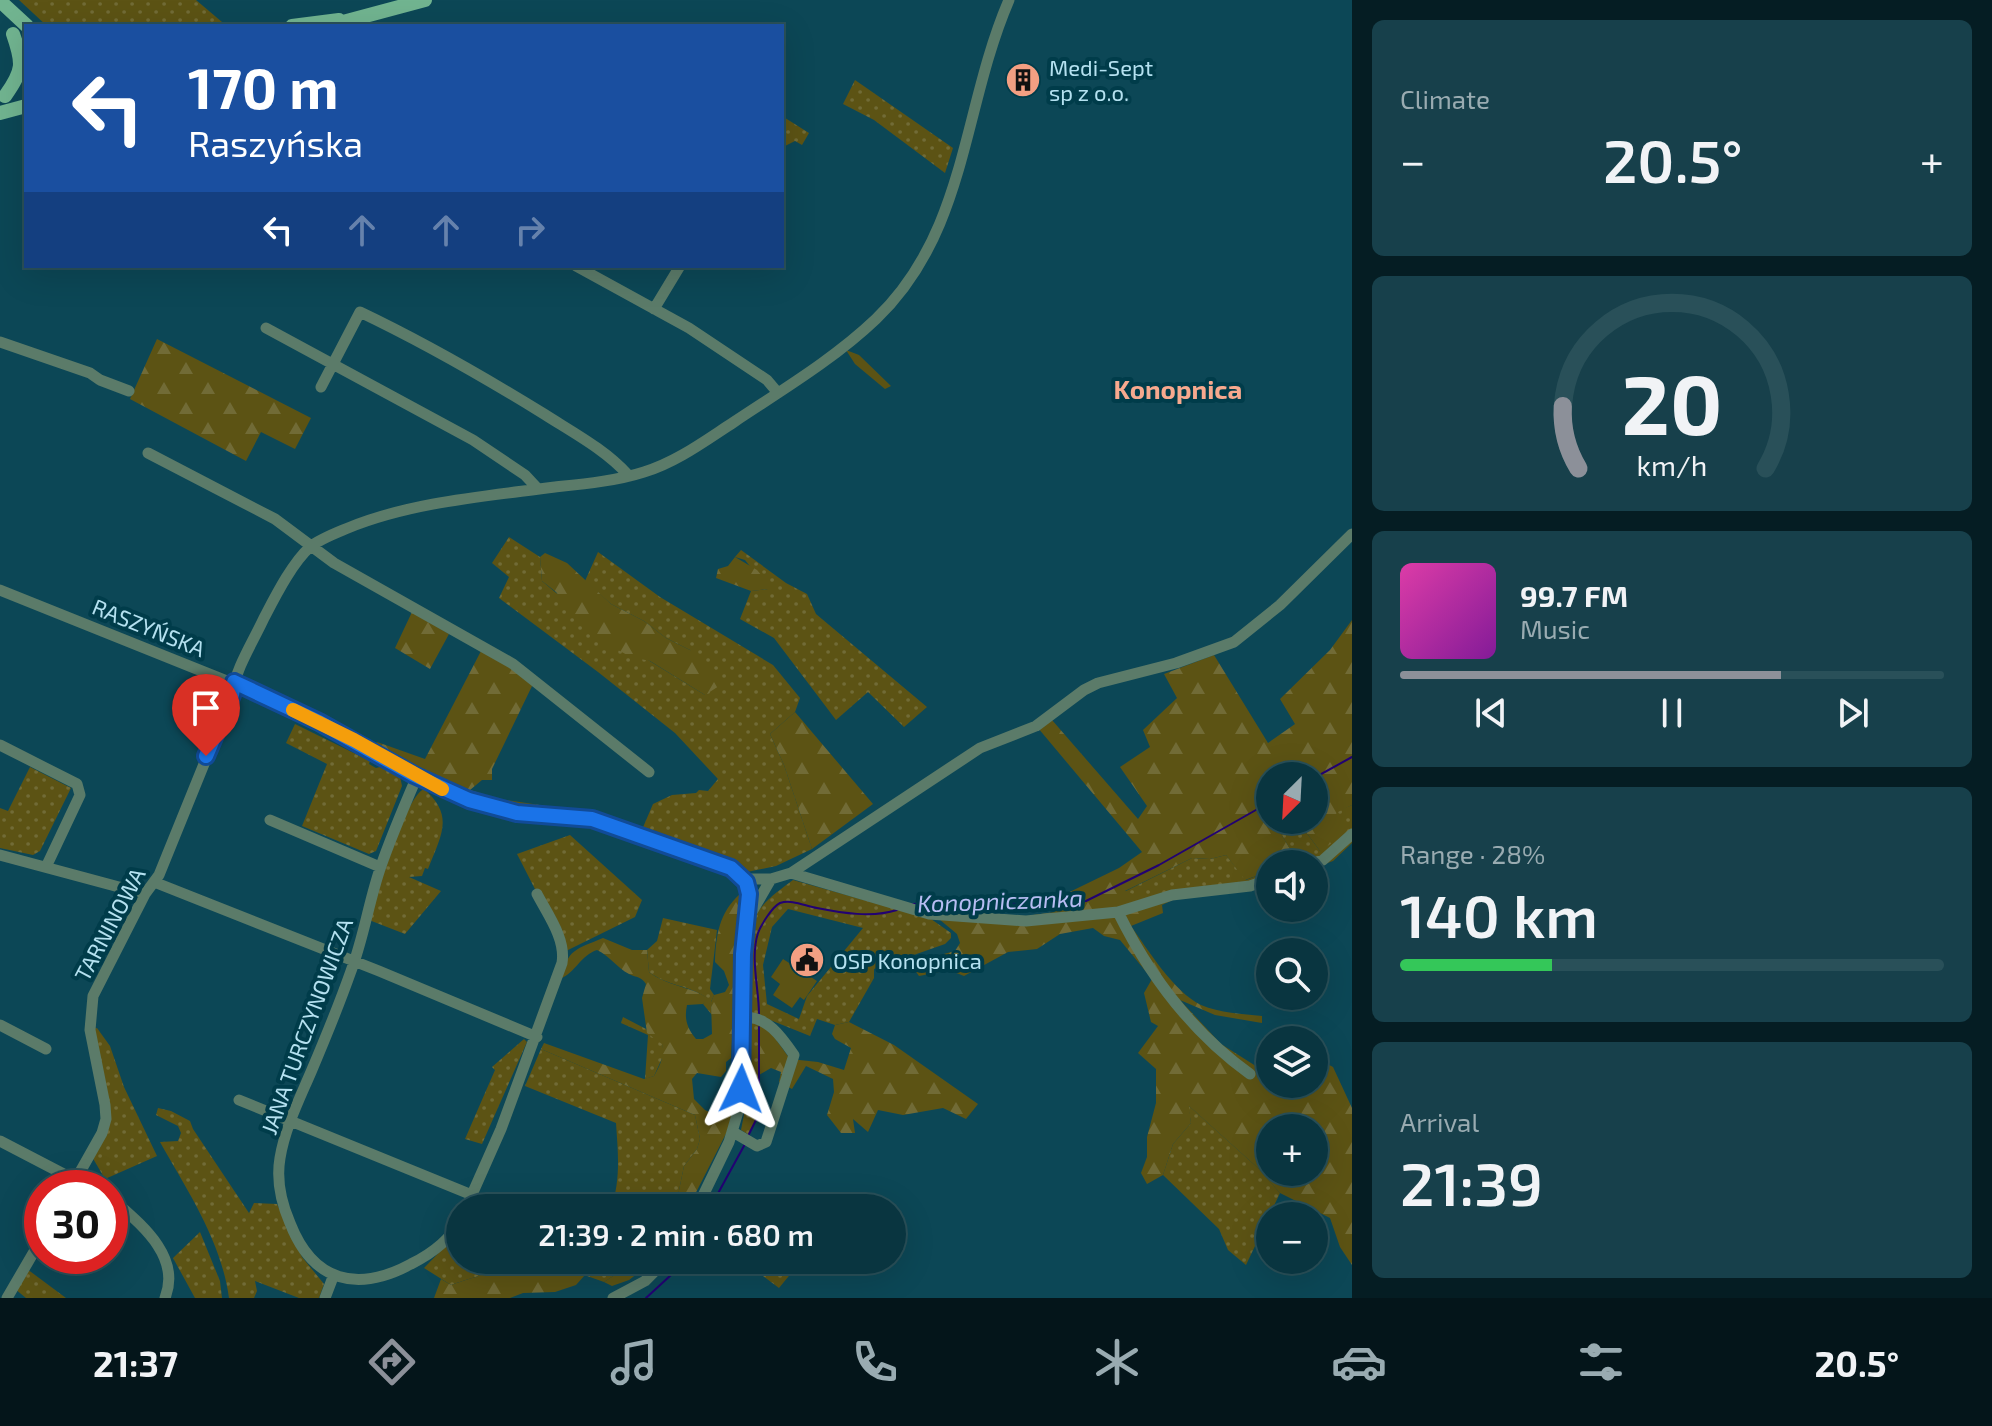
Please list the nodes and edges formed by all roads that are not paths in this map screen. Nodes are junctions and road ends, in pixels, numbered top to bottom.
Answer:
1 (425, 0) edge
2 (1009, 0) edge
3 (0, 1) edge
4 (347, 19) junction
5 (0, 23) edge
6 (25, 24) edge
7 (308, 24) edge
8 (333, 24) edge
9 (13, 34) junction
10 (24, 45) edge
11 (24, 91) edge
12 (3, 96) edge
13 (24, 107) edge
14 (0, 113) edge
15 (580, 268) edge
16 (679, 268) edge
17 (654, 309) junction
18 (266, 328) dead end
19 (0, 342) edge
20 (335, 364) junction
21 (321, 387) dead end
22 (129, 391) dead end
23 (778, 393) junction
24 (148, 453) dead end
25 (628, 475) junction
26 (538, 489) junction
27 (1352, 534) edge
28 (311, 546) junction
29 (0, 590) edge
30 (234, 682) junction
31 (0, 745) edge
32 (649, 772) dead end
33 (414, 775) junction
34 (270, 820) dead end
35 (1352, 834) edge
36 (0, 855) edge
37 (1328, 856) edge
38 (46, 867) junction
39 (380, 867) junction
40 (791, 873) junction
41 (743, 879) junction
42 (771, 879) junction
43 (154, 882) junction
44 (1256, 884) edge
45 (145, 894) junction
46 (537, 894) dead end
47 (1118, 912) junction
48 (748, 920) junction
49 (355, 961) junction
50 (743, 1017) junction
51 (0, 1025) edge
52 (537, 1037) junction
53 (46, 1049) dead end
54 (1250, 1074) dead end
55 (239, 1100) dead end
56 (291, 1119) junction
57 (742, 1137) junction
58 (0, 1141) edge
59 (49, 1170) edge
60 (81, 1170) edge
61 (470, 1194) edge
62 (472, 1194) edge
63 (706, 1194) edge
64 (128, 1215) edge
65 (446, 1240) edge
66 (24, 1269) edge
67 (652, 1274) edge
68 (333, 1277) junction
69 (7, 1298) edge
70 (165, 1298) edge
71 (325, 1298) edge
72 (613, 1298) edge

1 - 4 main road
2 - 23 street
3 - 6 main road
4 - 7 main road
4 - 8 main road
5 - 9 main road
9 - 10 main road
9 - 12 main road
11 - 12 main road
13 - 14 main road
15 - 17 street
16 - 17 street
17 - 23 street
18 - 20 street
19 - 22 street
20 - 21 street
20 - 25 street
20 - 26 street
23 - 25 street
24 - 28 street
25 - 26 street
26 - 28 street
27 - 40 street, RASZYŃSKA
28 - 30 street, TARNINOWA
28 - 32 street
29 - 30 street, RASZYŃSKA
30 - 33 street, RASZYŃSKA
30 - 43 street, TARNINOWA
31 - 38 street
33 - 39 street, JANA TURCZYNOWICZA
33 - 41 street, RASZYŃSKA
34 - 39 street
35 - 37 street
36 - 38 street
38 - 45 street
39 - 49 street, JANA TURCZYNOWICZA
40 - 42 street, RASZYŃSKA
40 - 47 street
41 - 42 street, RASZYŃSKA
41 - 48 street
42 - 48 street
43 - 45 street, TARNINOWA
43 - 49 street
44 - 47 street
45 - 60 street, TARNINOWA
46 - 52 street
47 - 54 street
48 - 50 street
49 - 52 street
49 - 56 street, JANA TURCZYNOWICZA
50 - 57 street
50 - 57 street
51 - 53 street
52 - 62 street
55 - 56 street
56 - 61 street
56 - 68 street, JANA TURCZYNOWICZA
57 - 63 street
58 - 59 street
64 - 70 street
65 - 68 street
66 - 69 street
67 - 72 street
68 - 71 street

